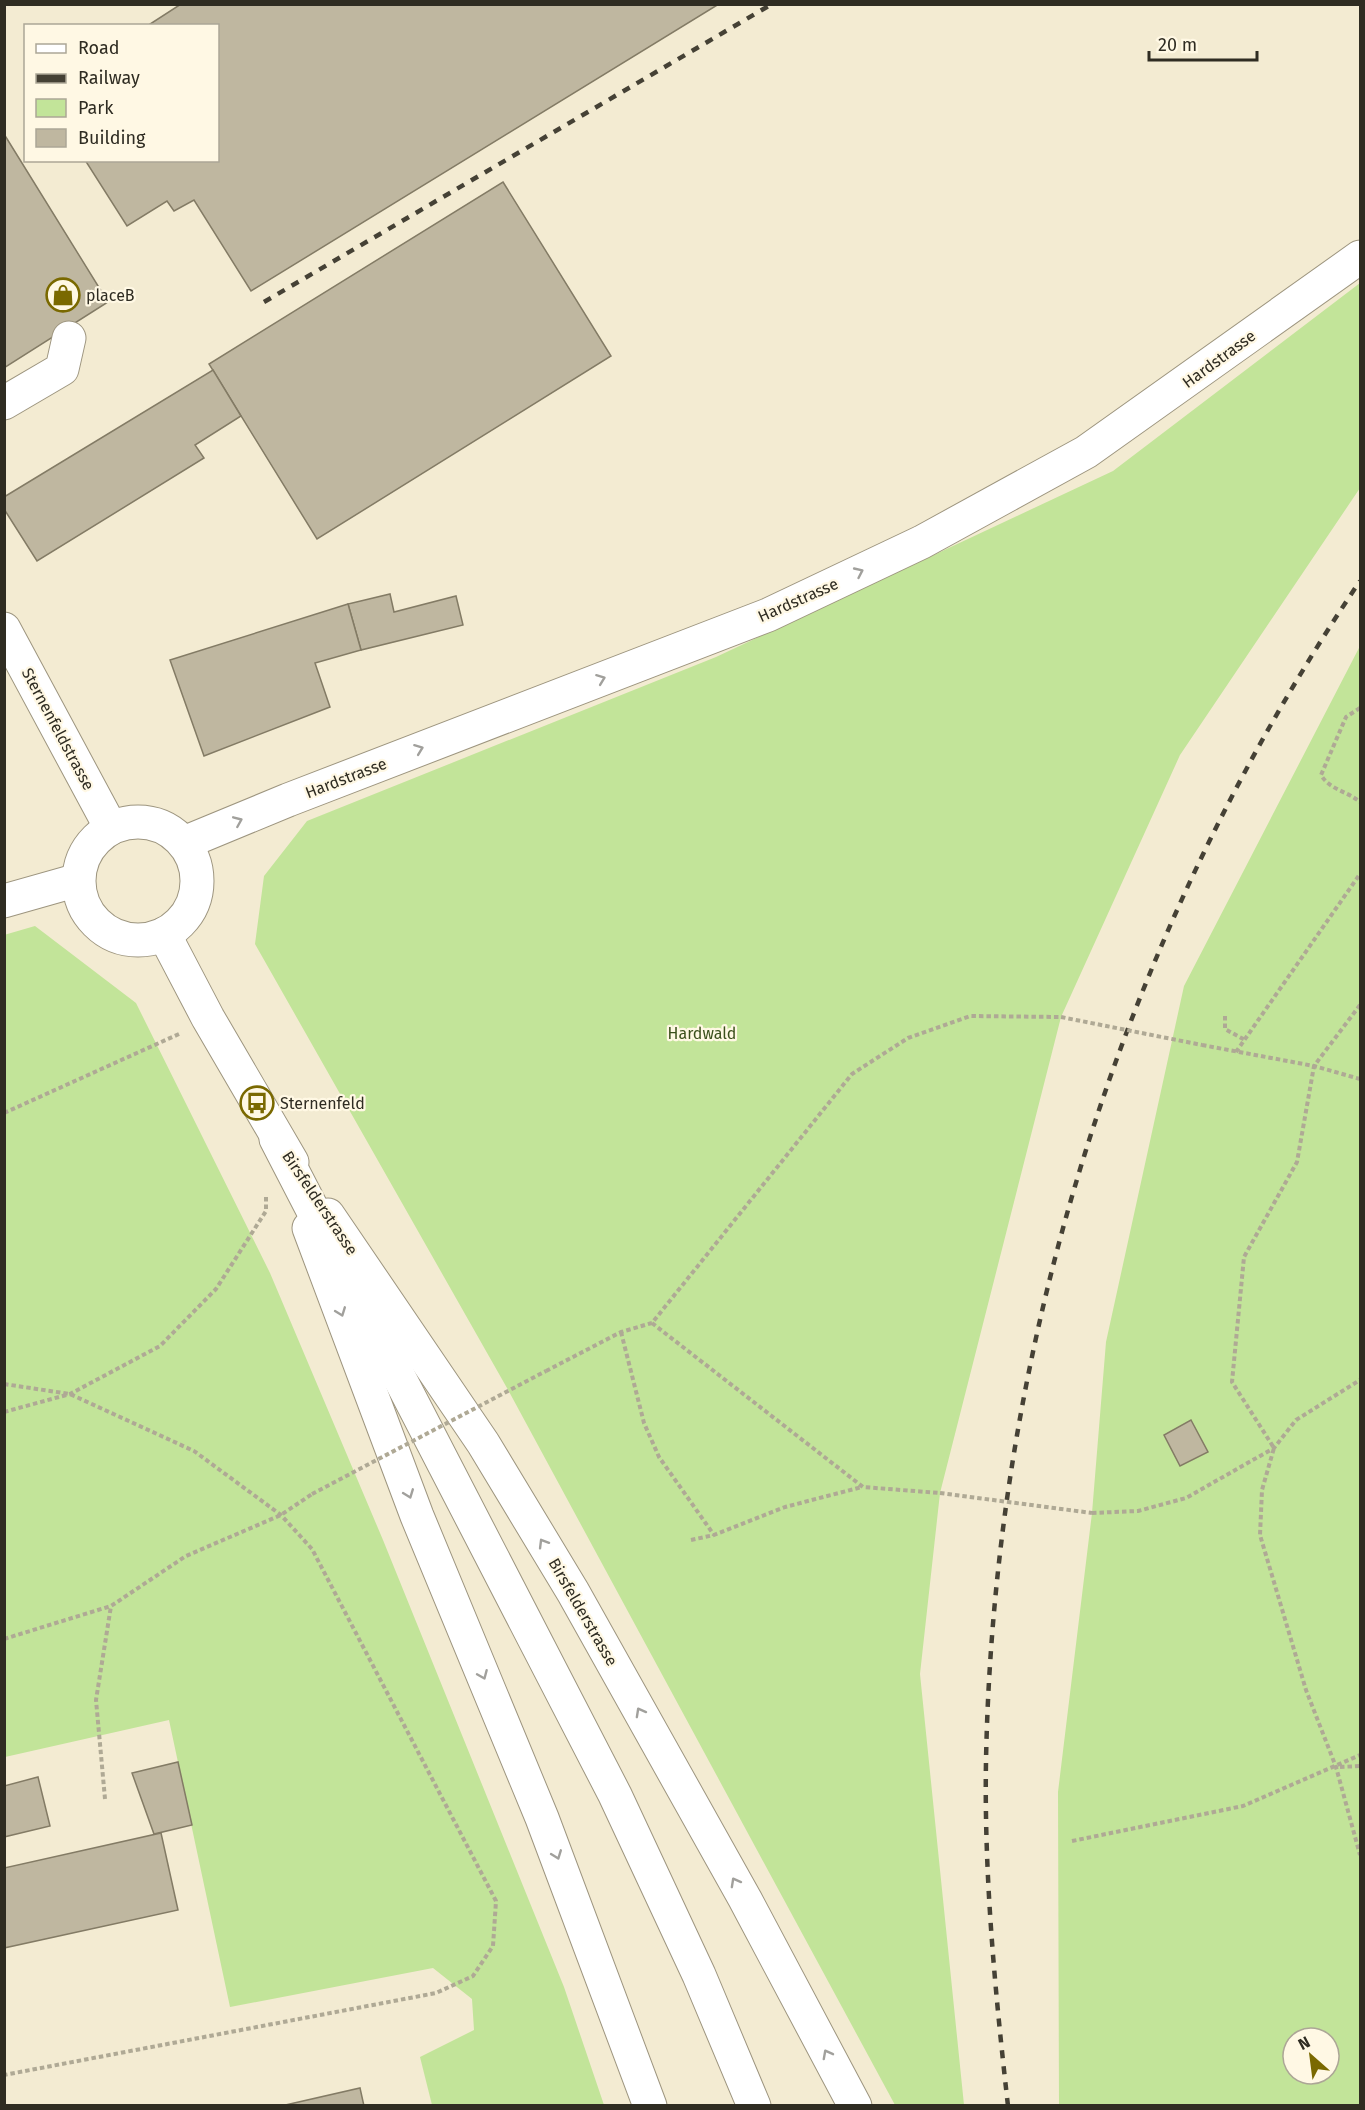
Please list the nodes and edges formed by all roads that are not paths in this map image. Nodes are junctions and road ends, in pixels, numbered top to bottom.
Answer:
1 (1360, 257) edge
2 (69, 338) dead end
3 (4, 403) edge
4 (4, 630) edge
5 (111, 828) junction
6 (184, 843) junction
7 (78, 880) junction
8 (4, 900) edge
9 (164, 934) junction
10 (276, 1139) junction
11 (650, 2106) edge
12 (754, 2106) edge
13 (855, 2106) edge

6 -> 1 main road, Hardstrasse
2 - 3 main road
4 - 5 main road, Sternenfeldstrasse
5 - 6 main road
5 - 7 main road
6 - 9 main road
7 - 8 main road
7 - 9 main road
9 - 10 main road, Birsfelderstrasse
10 -> 11 main road, Birsfelderstrasse
10 - 12 main road
13 -> 10 main road, Birsfelderstrasse

